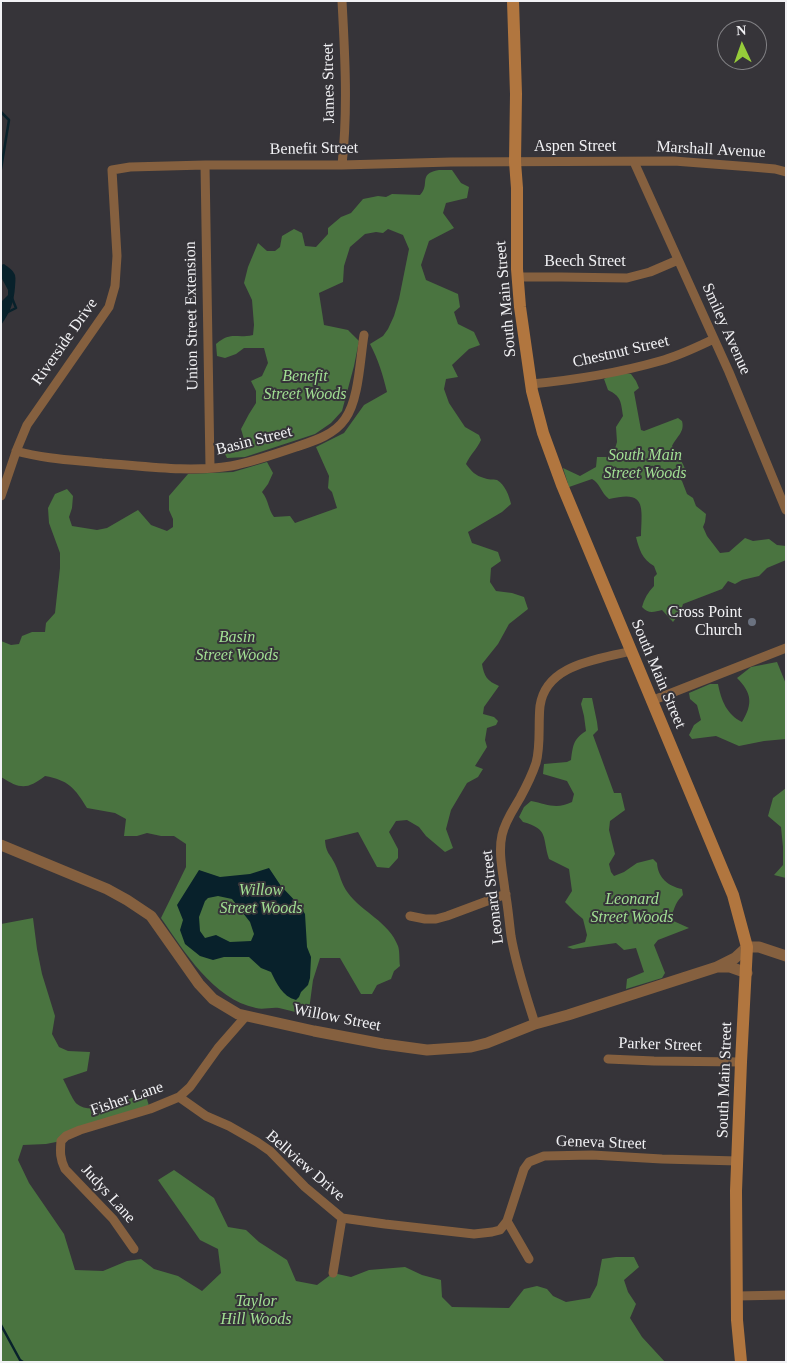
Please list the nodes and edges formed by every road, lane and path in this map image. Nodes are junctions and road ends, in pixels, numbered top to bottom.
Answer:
1 (342, 1) edge
2 (513, 1) edge
3 (515, 162) junction
4 (634, 162) junction
5 (205, 165) junction
6 (342, 165) junction
7 (114, 169) joint
8 (786, 172) edge
9 (678, 260) junction
10 (518, 277) junction
11 (364, 335) dead end
12 (714, 339) junction
13 (531, 384) junction
14 (16, 451) junction
15 (210, 467) junction
16 (1, 496) edge
17 (786, 510) edge
18 (786, 648) edge
19 (631, 652) junction
20 (652, 701) junction
21 (1, 845) edge
22 (506, 894) junction
23 (410, 916) dead end
24 (747, 947) junction
25 (786, 956) edge
26 (717, 967) junction
27 (747, 973) junction
28 (246, 1016) junction
29 (535, 1024) junction
30 (608, 1059) dead end
31 (741, 1062) junction
32 (179, 1097) junction
33 (70, 1134) joint
34 (738, 1162) junction
35 (342, 1218) junction
36 (507, 1221) junction
37 (134, 1249) dead end
38 (528, 1260) dead end
39 (333, 1273) dead end
40 (786, 1295) edge
41 (737, 1296) junction
42 (741, 1362) edge

1 - 6 street, James Street
2 - 3 main road, South Main Street
3 - 4 street, Aspen Street
3 - 6 street, Benefit Street
3 - 10 main road, South Main Street
4 - 8 street, Marshall Avenue
4 - 9 street, Smiley Avenue
5 - 6 street, Benefit Street
5 - 7 street, Benefit Street
5 - 15 street, Union Street Extension
7 - 14 street, Riverside Drive
9 - 10 street, Beech Street
9 - 12 street, Smiley Avenue
10 - 13 main road, South Main Street
11 - 15 street, Basin Street
12 - 13 street, Chestnut Street
12 - 17 street, Smiley Avenue
13 - 19 main road, South Main Street
14 - 15 street, Basin Street
14 - 16 street, Riverside Drive
18 - 20 street
19 - 20 main road, South Main Street
19 - 22 street, Leonard Street
20 - 24 main road, South Main Street
21 - 28 street, Willow Street
22 - 23 street
22 - 29 street, Leonard Street
24 - 25 street
24 - 26 street, Willow Street
24 - 27 main road, South Main Street
26 - 27 street
26 - 29 street, Willow Street
27 - 31 main road, South Main Street
28 - 29 street, Willow Street
28 - 32 street, Fisher Lane
30 - 31 street, Parker Street
31 - 34 main road, South Main Street
32 - 33 street, Fisher Lane
32 - 35 street, Bellview Drive
33 - 37 street, Judys Lane
34 - 36 street, Geneva Street
34 - 41 main road, South Main Street
35 - 36 street, Bellview Drive
35 - 39 street
36 - 38 street
40 - 41 street
41 - 42 main road, South Main Street

